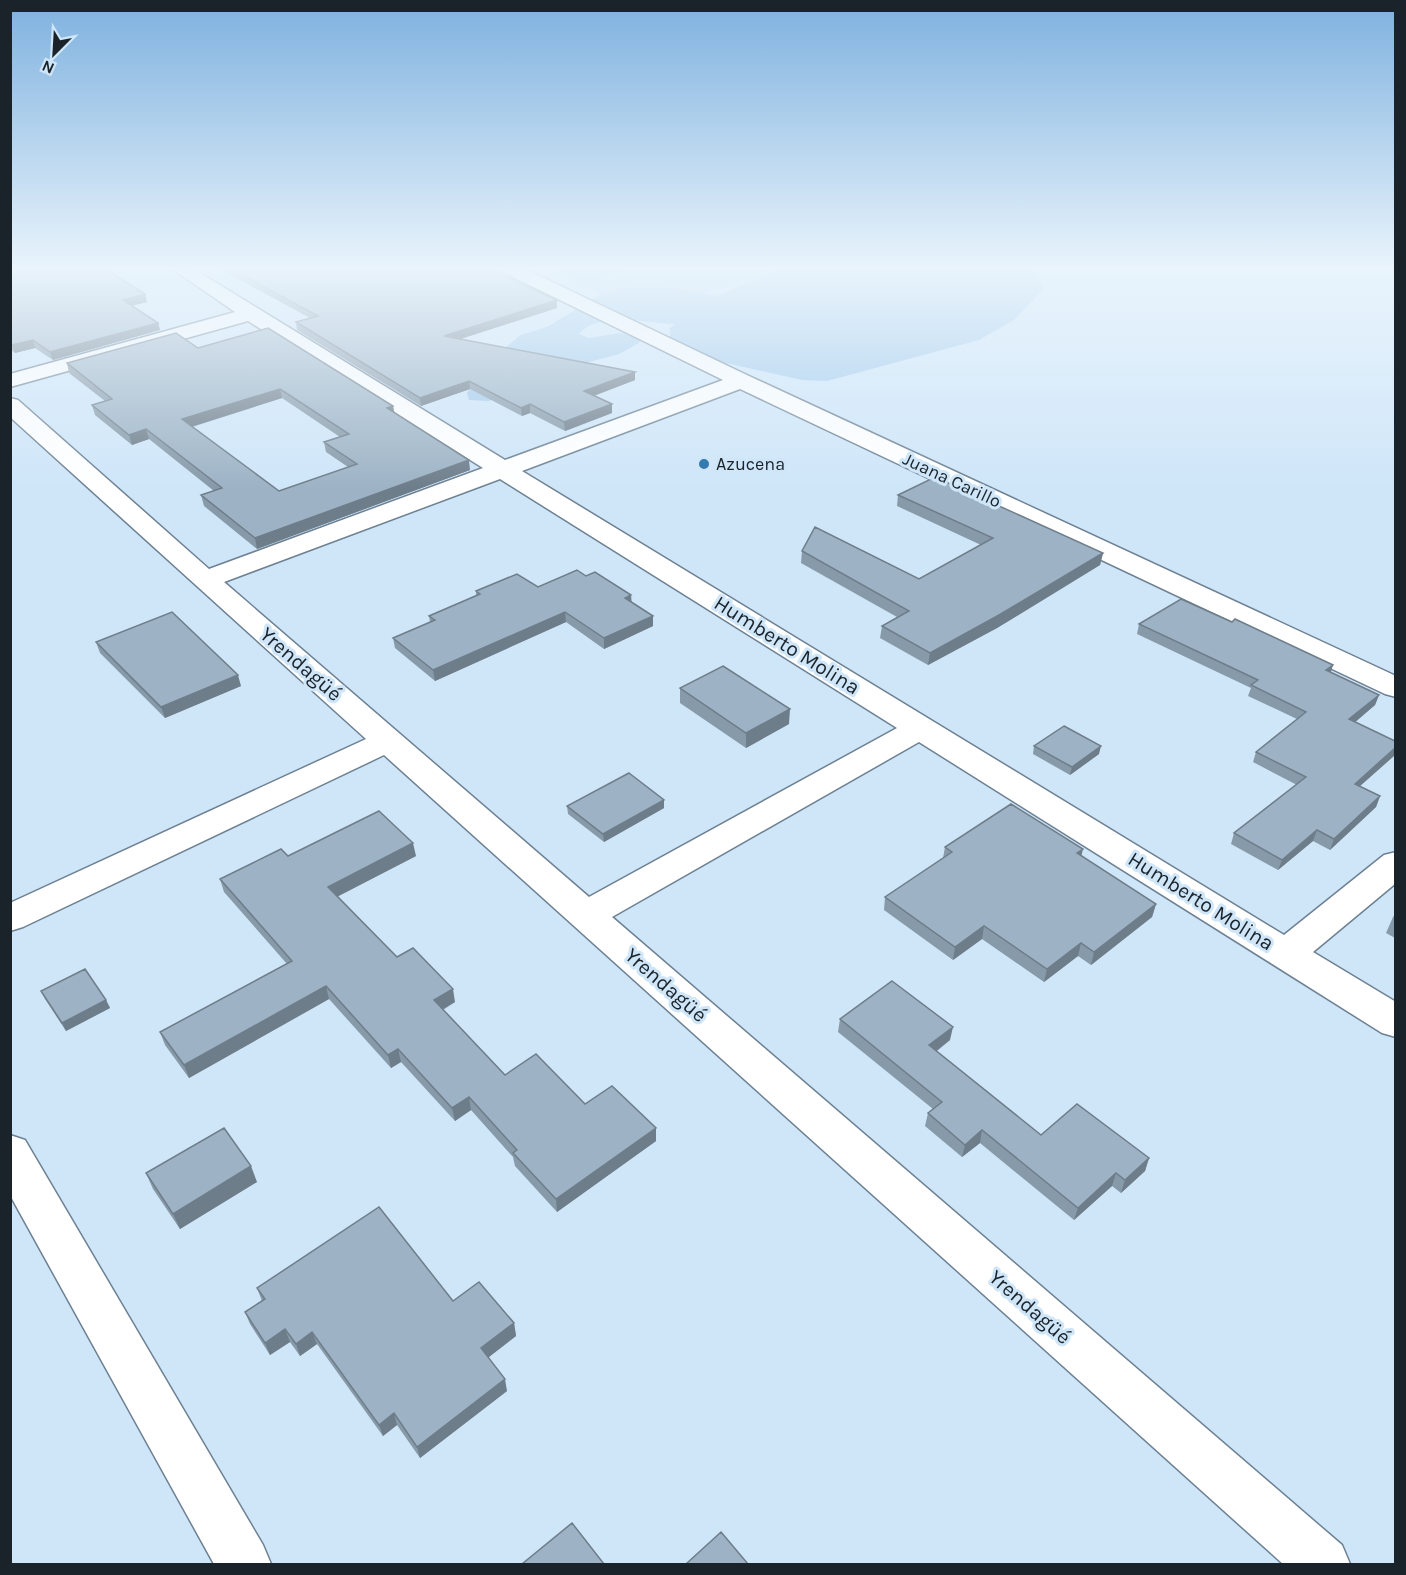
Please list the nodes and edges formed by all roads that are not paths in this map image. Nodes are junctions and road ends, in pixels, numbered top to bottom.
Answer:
1 (151, 342) edge
2 (295, 342) edge
3 (660, 342) edge
4 (10, 381) edge
5 (741, 381) junction
6 (10, 405) edge
7 (503, 469) junction
8 (205, 580) junction
9 (1395, 688) edge
10 (920, 728) junction
11 (388, 741) junction
12 (1395, 864) edge
13 (586, 915) junction
14 (10, 918) edge
15 (1286, 954) junction
16 (1395, 1022) edge
17 (10, 1153) edge
18 (1316, 1562) edge
19 (244, 1564) edge

1 - 4 street
2 - 7 street, Humberto Molina
3 - 5 street, Juana Carillo
5 - 7 street
5 - 9 street, Juana Carillo
6 - 8 street, Yrendagüé
7 - 8 street
7 - 10 street, Humberto Molina
8 - 11 street, Yrendagüé
10 - 13 street
10 - 15 street, Humberto Molina
11 - 13 street, Yrendagüé
11 - 14 street
12 - 15 street
13 - 18 street, Yrendagüé
15 - 16 street, Humberto Molina
17 - 19 street

